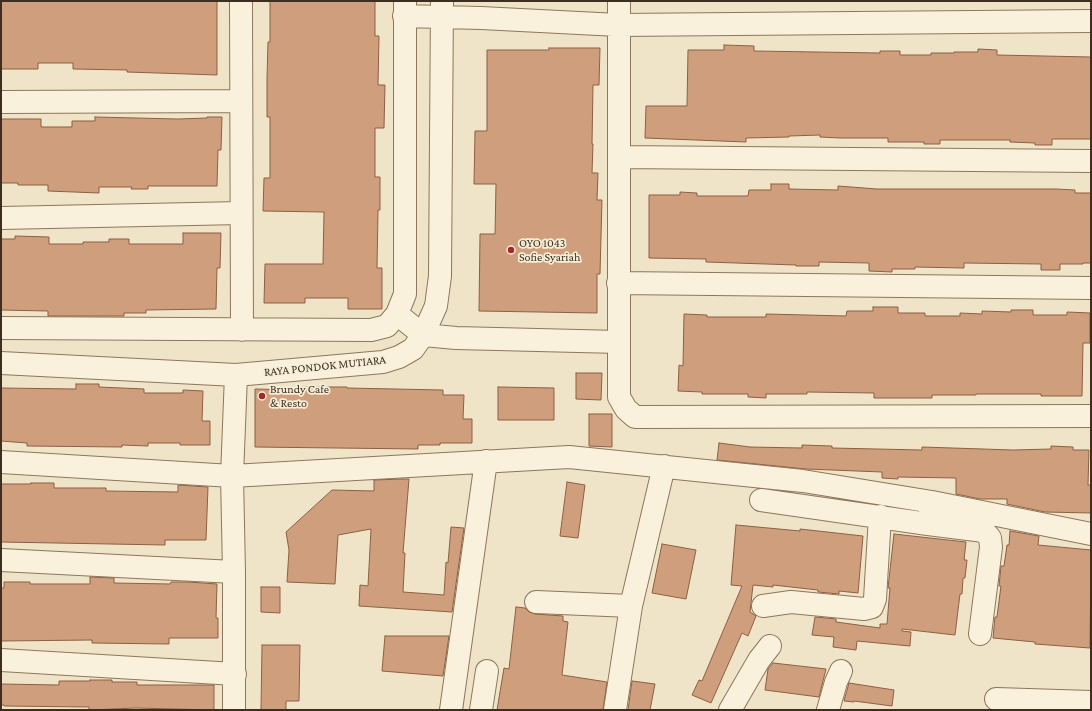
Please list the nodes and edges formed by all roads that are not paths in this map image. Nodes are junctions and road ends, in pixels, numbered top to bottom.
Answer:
1 (241, 1) edge
2 (619, 1) edge
3 (404, 9) edge
4 (442, 9) edge
5 (1091, 21) edge
6 (618, 25) junction
7 (240, 101) junction
8 (1, 102) edge
9 (619, 157) junction
10 (1091, 161) edge
11 (242, 213) junction
12 (1, 218) edge
13 (618, 283) junction
14 (1091, 288) edge
15 (396, 314) junction
16 (1, 328) edge
17 (242, 330) junction
18 (423, 335) junction
19 (619, 342) junction
20 (1, 363) edge
21 (236, 375) junction
22 (1091, 416) edge
23 (486, 461) junction
24 (1, 462) edge
25 (664, 466) junction
26 (232, 476) junction
27 (761, 500) dead end
28 (932, 502) junction
29 (880, 516) junction
30 (928, 524) junction
31 (1091, 534) edge
32 (1, 560) edge
33 (234, 572) junction
34 (536, 602) dead end
35 (631, 606) junction
36 (763, 606) dead end
37 (980, 634) dead end
38 (770, 646) dead end
39 (1, 660) edge
40 (487, 670) dead end
41 (841, 671) dead end
42 (235, 674) junction
43 (996, 699) dead end
44 (1091, 702) edge
45 (234, 710) edge
46 (451, 710) edge
47 (481, 710) edge
48 (615, 710) edge
49 (730, 710) edge
50 (828, 710) edge

1 - 7 street
2 - 6 street
3 - 4 street
3 - 15 street
4 - 6 street
4 - 18 street, RAYA PONDOK MUTIARA
5 - 6 street
6 - 9 street
7 - 8 street
7 - 11 street
9 - 10 street
9 - 13 street
11 - 12 street
11 - 17 street
13 - 14 street
13 - 19 street
15 - 17 street
15 - 18 street
16 - 17 street
18 - 19 street
18 - 21 street, RAYA PONDOK MUTIARA
19 - 22 street
20 - 21 street, RAYA PONDOK MUTIARA
21 - 26 street
23 - 25 street
23 - 26 street
23 - 46 street
24 - 26 street
25 - 28 street
25 - 35 street
26 - 33 street
27 - 29 street
28 - 30 street
28 - 31 street
29 - 30 street
29 - 36 street
30 - 37 street
32 - 33 street
33 - 42 street
34 - 35 street
35 - 48 street
38 - 49 street
39 - 42 street
40 - 47 street
41 - 50 street
42 - 45 street
43 - 44 street

